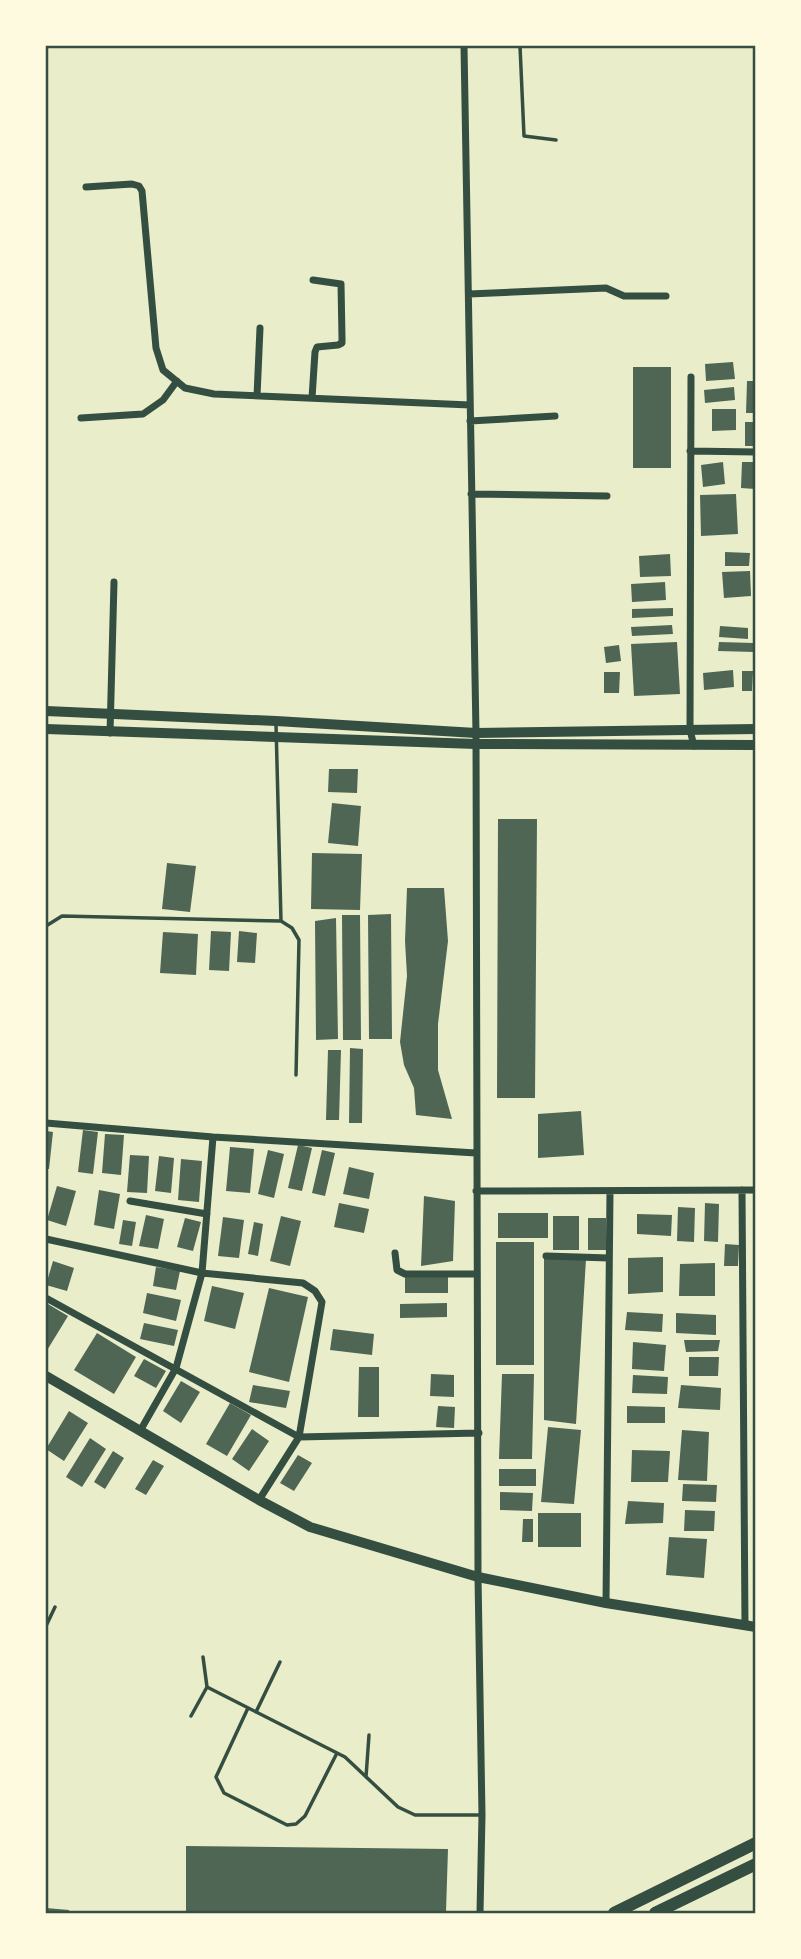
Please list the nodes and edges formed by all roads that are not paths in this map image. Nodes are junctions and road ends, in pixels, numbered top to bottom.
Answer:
1 (464, 46) edge
2 (520, 46) edge
3 (556, 140) dead end
4 (86, 187) dead end
5 (313, 280) dead end
6 (469, 294) junction
7 (666, 296) dead end
8 (260, 328) dead end
9 (691, 377) dead end
10 (177, 381) junction
11 (257, 396) junction
12 (312, 398) junction
13 (470, 405) junction
14 (555, 416) dead end
15 (81, 418) dead end
16 (470, 421) junction
17 (690, 451) junction
18 (755, 452) edge
19 (471, 494) junction
20 (607, 496) dead end
21 (114, 582) dead end
22 (46, 711) edge
23 (111, 715) junction
24 (159, 717) junction
25 (276, 721) junction
26 (46, 729) edge
27 (755, 729) edge
28 (690, 730) junction
29 (110, 733) junction
30 (157, 734) junction
31 (276, 738) junction
32 (476, 738) junction
33 (755, 745) edge
34 (694, 746) junction
35 (281, 921) junction
36 (46, 926) edge
37 (296, 1075) dead end
38 (46, 1123) edge
39 (213, 1137) junction
40 (476, 1153) junction
41 (742, 1190) junction
42 (755, 1190) edge
43 (477, 1191) junction
44 (610, 1191) junction
45 (130, 1201) dead end
46 (207, 1214) junction
47 (46, 1239) edge
48 (395, 1253) dead end
49 (546, 1256) dead end
50 (609, 1258) junction
51 (202, 1273) junction
52 (477, 1274) junction
53 (46, 1298) edge
54 (176, 1367) junction
55 (46, 1376) edge
56 (140, 1431) junction
57 (479, 1433) junction
58 (299, 1437) junction
59 (259, 1500) junction
60 (478, 1577) junction
61 (606, 1603) junction
62 (55, 1608) dead end
63 (46, 1626) edge
64 (750, 1626) edge
65 (203, 1657) dead end
66 (280, 1662) dead end
67 (207, 1687) junction
68 (248, 1708) junction
69 (256, 1712) junction
70 (191, 1716) dead end
71 (369, 1735) dead end
72 (337, 1753) junction
73 (366, 1777) junction
74 (482, 1815) junction
75 (755, 1843) edge
76 (755, 1864) edge
77 (639, 1908) edge
78 (480, 1913) edge
79 (614, 1913) edge
80 (655, 1913) edge

1 - 6 street
2 - 3 lane
4 - 10 street
5 - 12 street
6 - 7 street
6 - 13 street
8 - 11 street
9 - 17 street
10 - 11 street
10 - 15 street
11 - 12 street
12 - 13 street
13 - 16 street
14 - 16 street
16 - 19 street
17 - 18 street
17 - 28 street
19 - 20 street
19 - 32 street
21 - 23 street
22 - 23 main road
23 - 24 main road
23 - 29 street
24 - 25 main road
24 - 30 main road
25 - 31 lane
25 - 32 main road
26 - 29 main road
27 - 28 main road
28 - 32 main road
28 - 34 street
29 - 30 main road
30 - 31 main road
31 - 32 main road
31 - 35 lane
32 - 34 main road
32 - 40 street
33 - 34 main road
35 - 36 lane
35 - 37 lane
38 - 39 street
39 - 40 street
39 - 46 street
40 - 43 street
41 - 42 street
41 - 44 street
41 - 64 street
43 - 44 street
43 - 52 street
44 - 50 street
45 - 46 street
46 - 51 street
47 - 51 street
48 - 52 street
49 - 50 street
50 - 61 street
51 - 54 street
51 - 58 street
52 - 57 street
53 - 54 street
54 - 56 street
54 - 58 street
55 - 56 street
56 - 59 street
57 - 58 street
57 - 60 street
58 - 59 street
59 - 60 street
60 - 61 street
60 - 74 street
61 - 64 street
62 - 63 lane
65 - 67 lane
66 - 69 lane
67 - 68 lane
67 - 70 lane
68 - 69 lane
68 - 72 lane
69 - 72 lane
71 - 73 lane
72 - 73 lane
73 - 74 lane
74 - 78 street
75 - 77 main road
76 - 80 main road
77 - 79 main road

